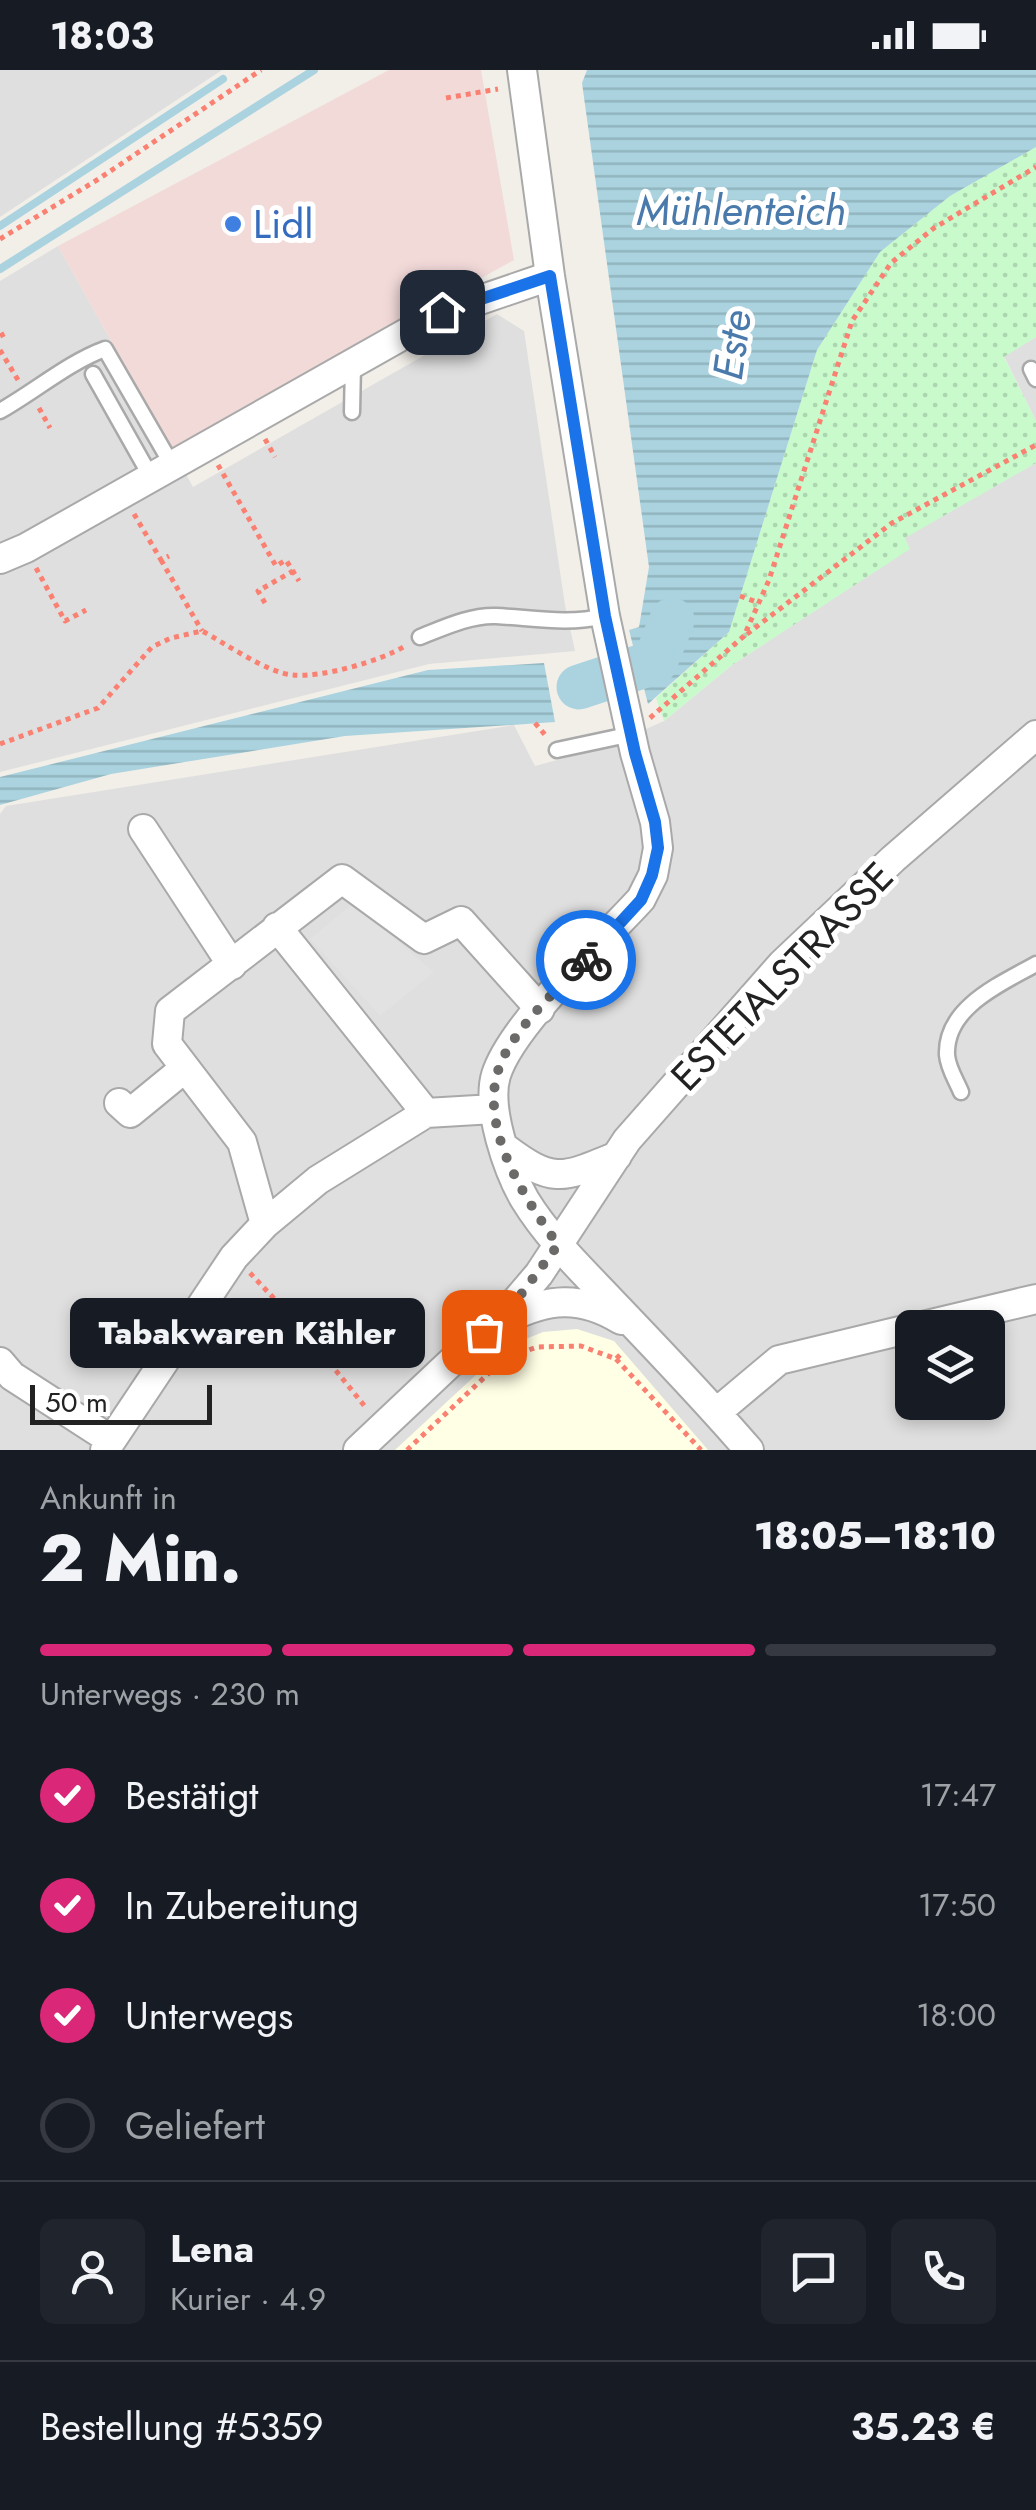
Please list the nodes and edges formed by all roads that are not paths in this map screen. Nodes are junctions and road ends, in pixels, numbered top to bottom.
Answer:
1 (517, 78) edge
2 (550, 276) junction
3 (352, 363) junction
4 (92, 374) dead end
5 (0, 412) edge
6 (352, 412) dead end
7 (161, 471) junction
8 (13, 554) edge
9 (608, 626) junction
10 (420, 636) road end
11 (629, 722) junction
12 (1036, 735) edge
13 (557, 750) dead end
14 (143, 830) dead end
15 (277, 927) junction
16 (1036, 964) edge
17 (232, 965) junction
18 (540, 1009) junction
19 (185, 1068) junction
20 (961, 1092) dead end
21 (119, 1103) dead end
22 (494, 1109) junction
23 (426, 1113) junction
24 (503, 1147) junction
25 (617, 1156) junction
26 (265, 1224) junction
27 (558, 1245) junction
28 (1036, 1298) edge
29 (987, 1310) edge
30 (484, 1332) junction
31 (895, 1332) edge
32 (643, 1334) junction
33 (0, 1362) edge
34 (717, 1412) junction
35 (108, 1445) edge
36 (358, 1450) edge
37 (749, 1450) edge

1 - 2 street
2 - 3 street
2 - 9 street
3 - 6 lane
3 - 7 street
4 - 7 lane
5 - 7 lane
7 - 8 street
9 - 10 lane
9 - 11 street
11 - 13 lane
11 - 18 street
12 - 25 street, ESTETALSTRASSE
14 - 17 street
15 - 17 street
15 - 18 street
15 - 23 street
16 - 20 lane
17 - 19 street
18 - 22 street
19 - 21 street
19 - 26 street
22 - 23 street
22 - 24 street
23 - 26 street
24 - 25 street
24 - 27 street
25 - 27 street, ESTETALSTRASSE
26 - 35 street
27 - 30 street, ESTETALSTRASSE
27 - 32 street
28 - 29 street
30 - 32 street
30 - 36 street
31 - 34 street
32 - 34 street
33 - 35 street
34 - 37 street

